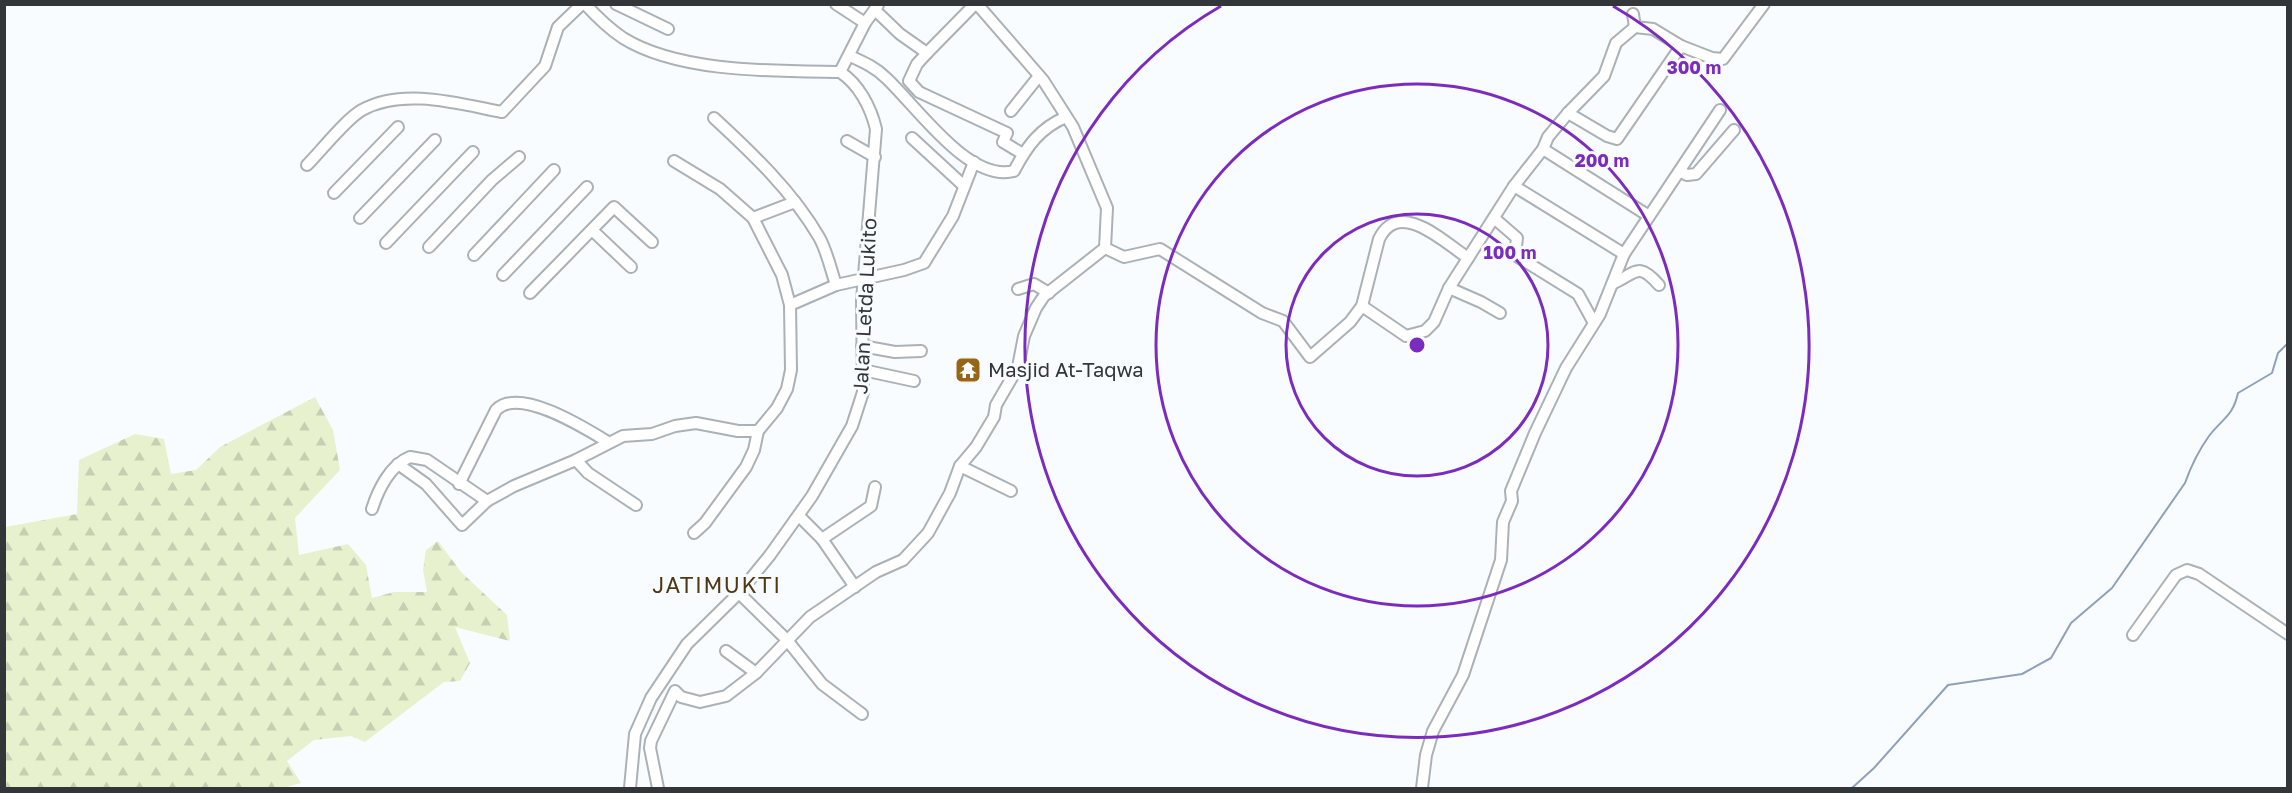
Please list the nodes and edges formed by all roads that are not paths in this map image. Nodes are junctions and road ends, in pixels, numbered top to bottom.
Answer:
1 (584, 4) edge
2 (616, 4) edge
3 (836, 4) edge
4 (976, 4) edge
5 (1764, 4) edge
6 (876, 7) edge
7 (1633, 14) dead end
8 (866, 22) junction
9 (1635, 27) junction
10 (668, 29) dead end
11 (1681, 46) junction
12 (927, 53) junction
13 (850, 56) junction
14 (840, 72) junction
15 (1039, 76) junction
16 (1720, 110) dead end
17 (1011, 111) dead end
18 (1568, 113) junction
19 (1066, 117) junction
20 (714, 118) dead end
21 (398, 126) dead end
22 (1734, 130) dead end
23 (912, 138) dead end
24 (435, 140) dead end
25 (847, 141) dead end
26 (1543, 149) junction
27 (473, 152) dead end
28 (1023, 154) junction
29 (519, 157) dead end
30 (875, 157) junction
31 (675, 161) dead end
32 (974, 162) junction
33 (307, 165) dead end
34 (507, 170) junction
35 (554, 170) dead end
36 (1681, 172) junction
37 (963, 185) junction
38 (1514, 186) junction
39 (587, 187) dead end
40 (334, 193) dead end
41 (795, 202) junction
42 (1649, 216) junction
43 (360, 218) dead end
44 (753, 218) junction
45 (1494, 218) junction
46 (592, 230) junction
47 (652, 242) dead end
48 (386, 243) dead end
49 (1106, 248) junction
50 (1624, 254) junction
51 (474, 255) dead end
52 (1468, 258) junction
53 (631, 267) dead end
54 (503, 275) dead end
55 (864, 279) junction
56 (1614, 283) junction
57 (836, 285) junction
58 (1659, 285) dead end
59 (1449, 288) junction
60 (1018, 289) dead end
61 (530, 293) dead end
62 (1049, 293) junction
63 (790, 305) junction
64 (1362, 306) junction
65 (1500, 313) dead end
66 (1594, 323) junction
67 (862, 346) junction
68 (921, 351) dead end
69 (1006, 360) dead end
70 (1018, 367) junction
71 (863, 370) junction
72 (914, 381) dead end
73 (758, 431) junction
74 (608, 442) junction
75 (576, 460) junction
76 (398, 464) junction
77 (960, 466) junction
78 (459, 484) junction
79 (875, 487) dead end
80 (1011, 491) dead end
81 (487, 501) junction
82 (636, 505) dead end
83 (372, 509) dead end
84 (799, 516) junction
85 (694, 532) dead end
86 (822, 539) junction
87 (855, 587) junction
88 (739, 594) junction
89 (2288, 634) edge
90 (2133, 635) dead end
91 (787, 640) junction
92 (726, 651) dead end
93 (756, 673) junction
94 (660, 685) junction
95 (675, 691) junction
96 (862, 714) dead end
97 (630, 789) edge
98 (658, 789) edge
99 (1422, 789) edge

1 - 14 street
1 - 33 street
2 - 10 street
3 - 8 street
4 - 12 street
4 - 15 street
5 - 11 street
6 - 8 street
6 - 12 street
7 - 9 street
8 - 13 street
9 - 11 street
9 - 18 street
11 - 18 street
12 - 28 street
13 - 14 street
13 - 32 street
14 - 30 street, Jalan Letda Lukito
15 - 17 street
15 - 19 street
16 - 36 street
18 - 26 street
19 - 28 street
19 - 49 street
20 - 41 street
21 - 40 street
22 - 36 street
23 - 37 street
24 - 43 street
25 - 30 street
26 - 38 street
26 - 42 street
27 - 48 street
28 - 32 street
29 - 34 street
30 - 55 street, Jalan Letda Lukito
31 - 44 street
32 - 37 street
34 - 34 street
35 - 51 street
36 - 42 street
37 - 55 street
38 - 45 street
38 - 50 street
39 - 54 street
41 - 44 street
41 - 57 street
42 - 50 street
44 - 63 street
45 - 52 street
45 - 66 street
46 - 47 street
46 - 53 street
46 - 61 street
49 - 62 street
49 - 64 street
50 - 56 street
52 - 59 street
52 - 64 street
55 - 57 street
55 - 67 street, Jalan Letda Lukito
56 - 58 street
56 - 66 street
57 - 63 street
59 - 64 street
59 - 65 street
60 - 62 street
62 - 70 street
63 - 73 street
66 - 99 street
67 - 68 street
67 - 71 street, Jalan Letda Lukito
69 - 70 street
70 - 77 street
71 - 72 street
71 - 84 street, Jalan Letda Lukito
73 - 74 street
73 - 85 street
74 - 75 street
74 - 78 street
75 - 81 street
75 - 82 street
76 - 78 street
76 - 81 street
76 - 83 street
77 - 80 street
77 - 87 street
78 - 81 street
79 - 86 street
84 - 86 street
84 - 88 street, Jalan Letda Lukito
86 - 87 street
87 - 91 street
88 - 91 street
88 - 94 street, Jalan Letda Lukito
89 - 90 street
91 - 93 street
91 - 96 street
92 - 93 street
93 - 95 street
94 - 95 street
94 - 97 street, Jalan Letda Lukito
95 - 98 street

